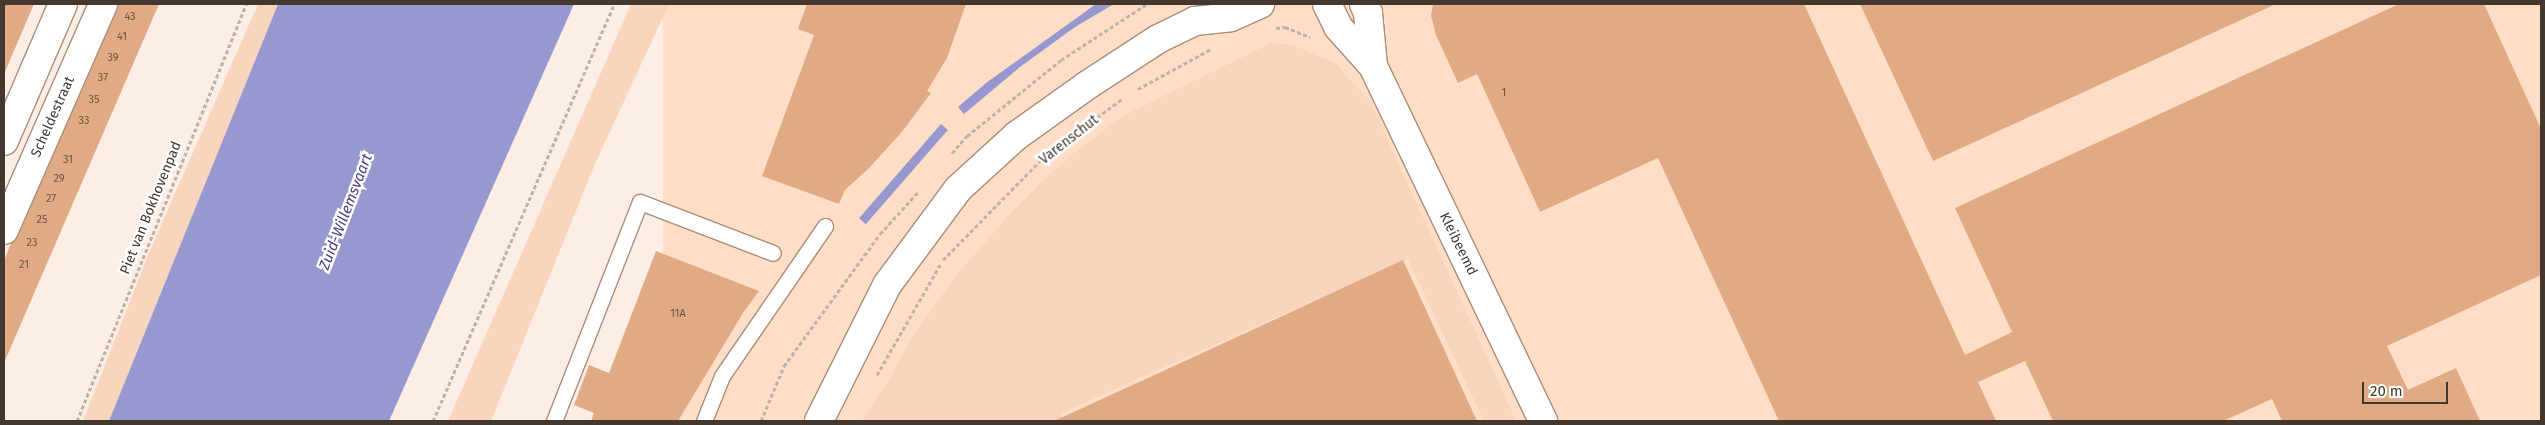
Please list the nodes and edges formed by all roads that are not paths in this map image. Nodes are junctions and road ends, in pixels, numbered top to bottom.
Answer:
1 (63, 4) edge
2 (102, 4) edge
3 (1364, 4) edge
4 (1201, 12) edge
5 (1333, 15) edge
6 (1264, 16) edge
7 (1373, 66) junction
8 (4, 141) edge
9 (825, 226) dead end
10 (4, 230) edge
11 (773, 253) dead end
12 (554, 421) edge
13 (704, 421) edge
14 (818, 421) edge
15 (1543, 421) edge

1 - 8 street
2 - 10 street, Scheldestraat
3 - 7 street, Kleibeemd
4 - 6 street
4 - 14 street
5 - 7 street, Kleibeemd
7 - 15 street, Kleibeemd
9 - 13 lane
11 - 12 lane

